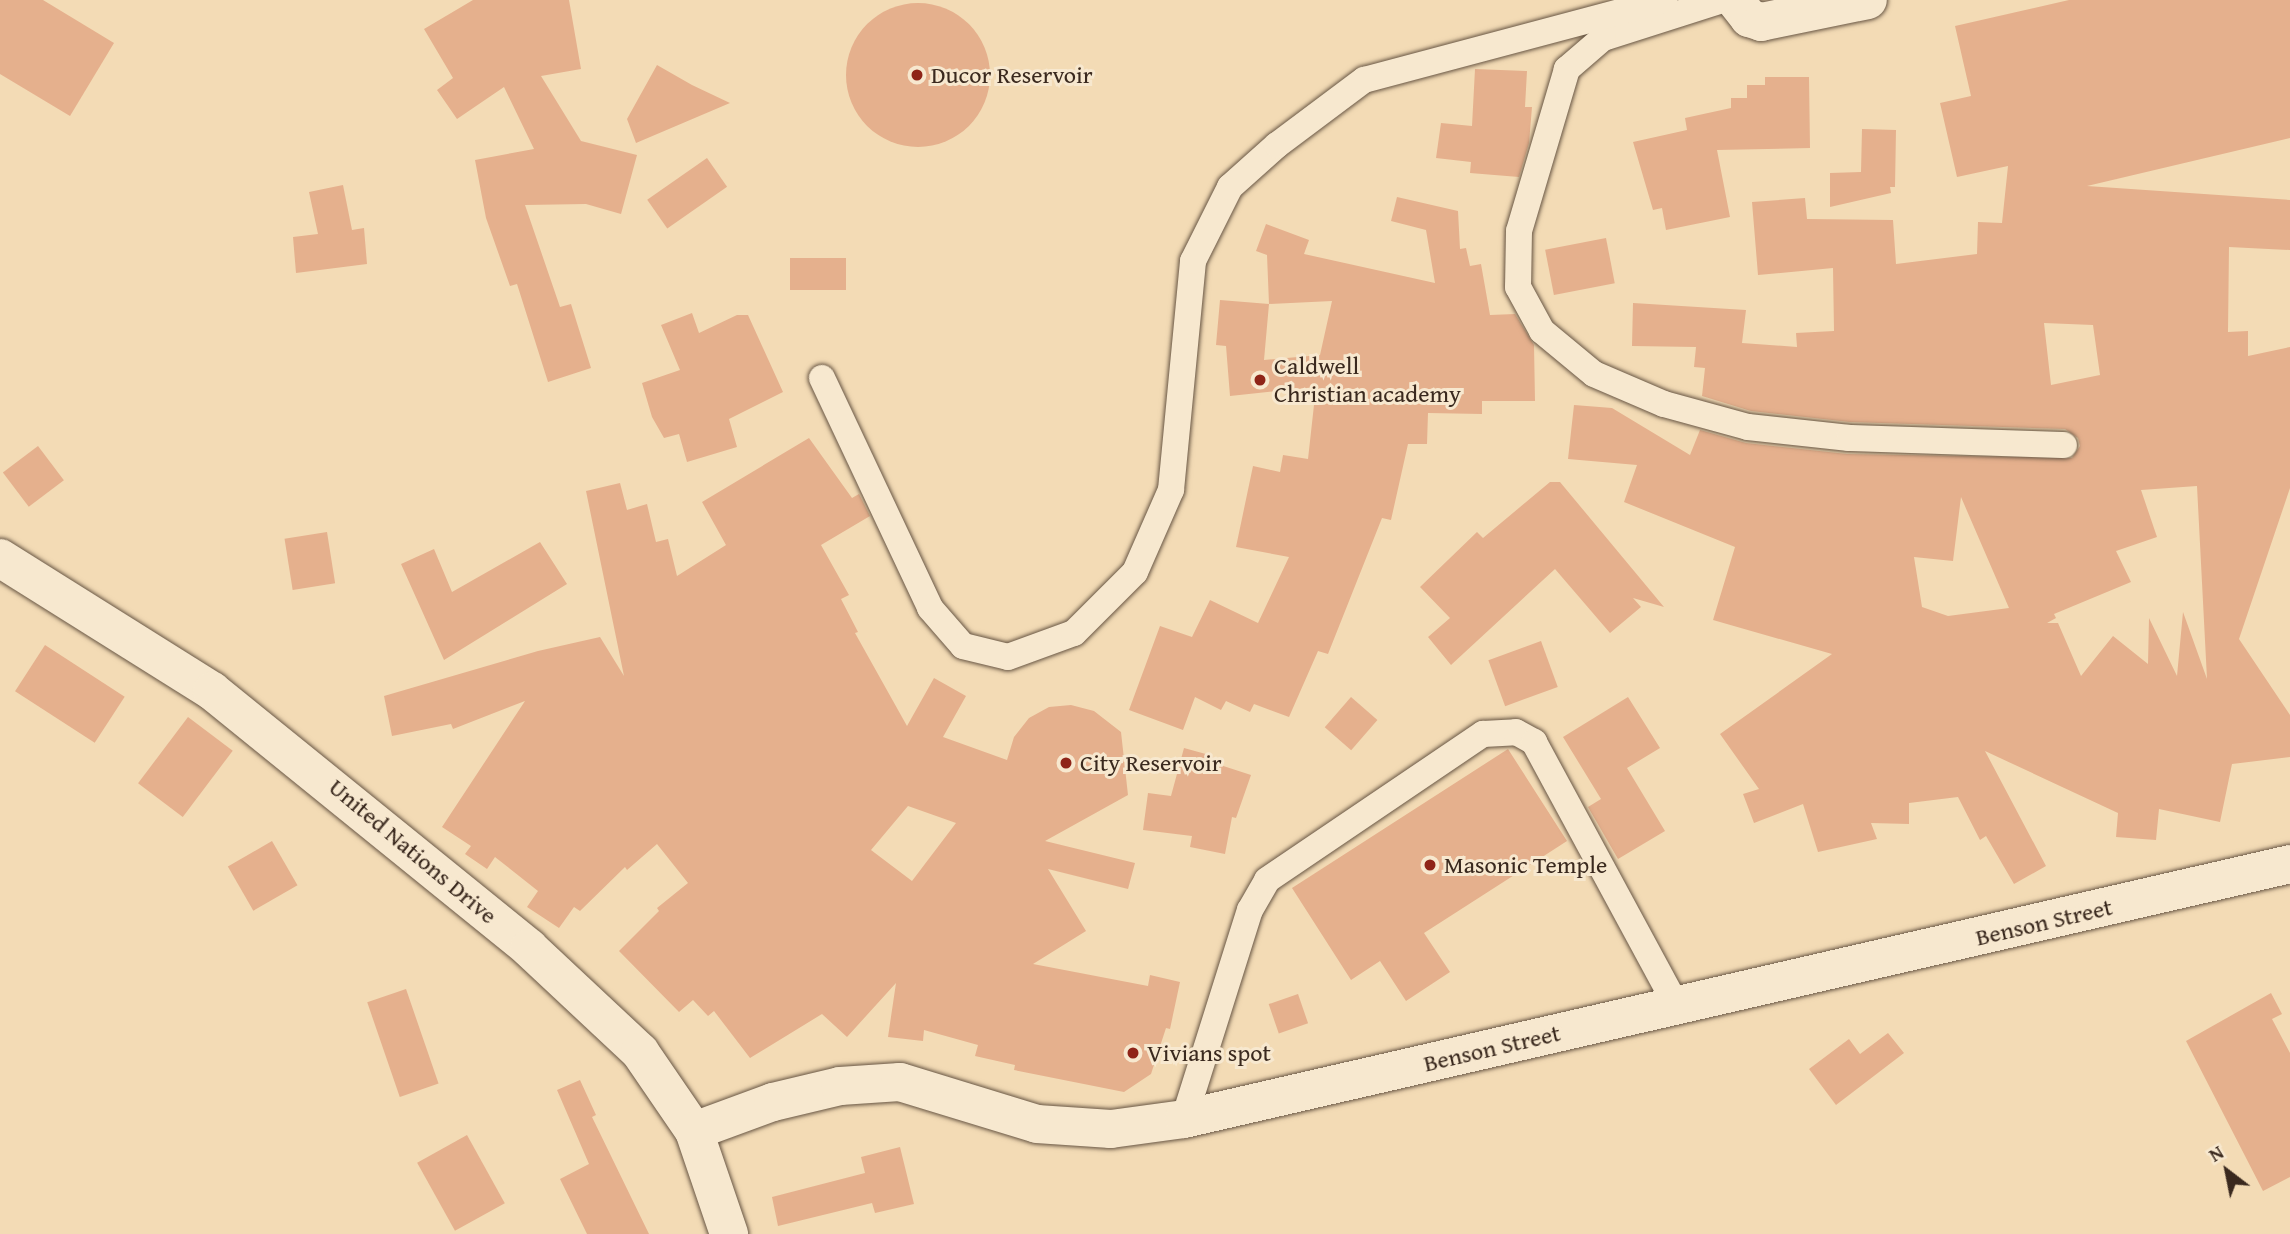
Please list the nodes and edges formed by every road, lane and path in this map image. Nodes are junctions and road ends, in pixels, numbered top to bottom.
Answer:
1 (1665, 0) edge
2 (1722, 0) edge
3 (1735, 0) edge
4 (1868, 0) edge
5 (822, 378) dead end
6 (2064, 445) dead end
7 (0, 558) edge
8 (2290, 864) edge
9 (1677, 1006) junction
10 (1184, 1119) junction
11 (694, 1131) junction
12 (729, 1234) edge

1 - 5 street
2 - 6 street
3 - 4 street
7 - 11 street, United Nations Drive
8 - 9 street, Benson Street
9 - 10 street, Benson Street
9 - 10 street
10 - 11 street, Benson Street
11 - 12 street, United Nations Drive

